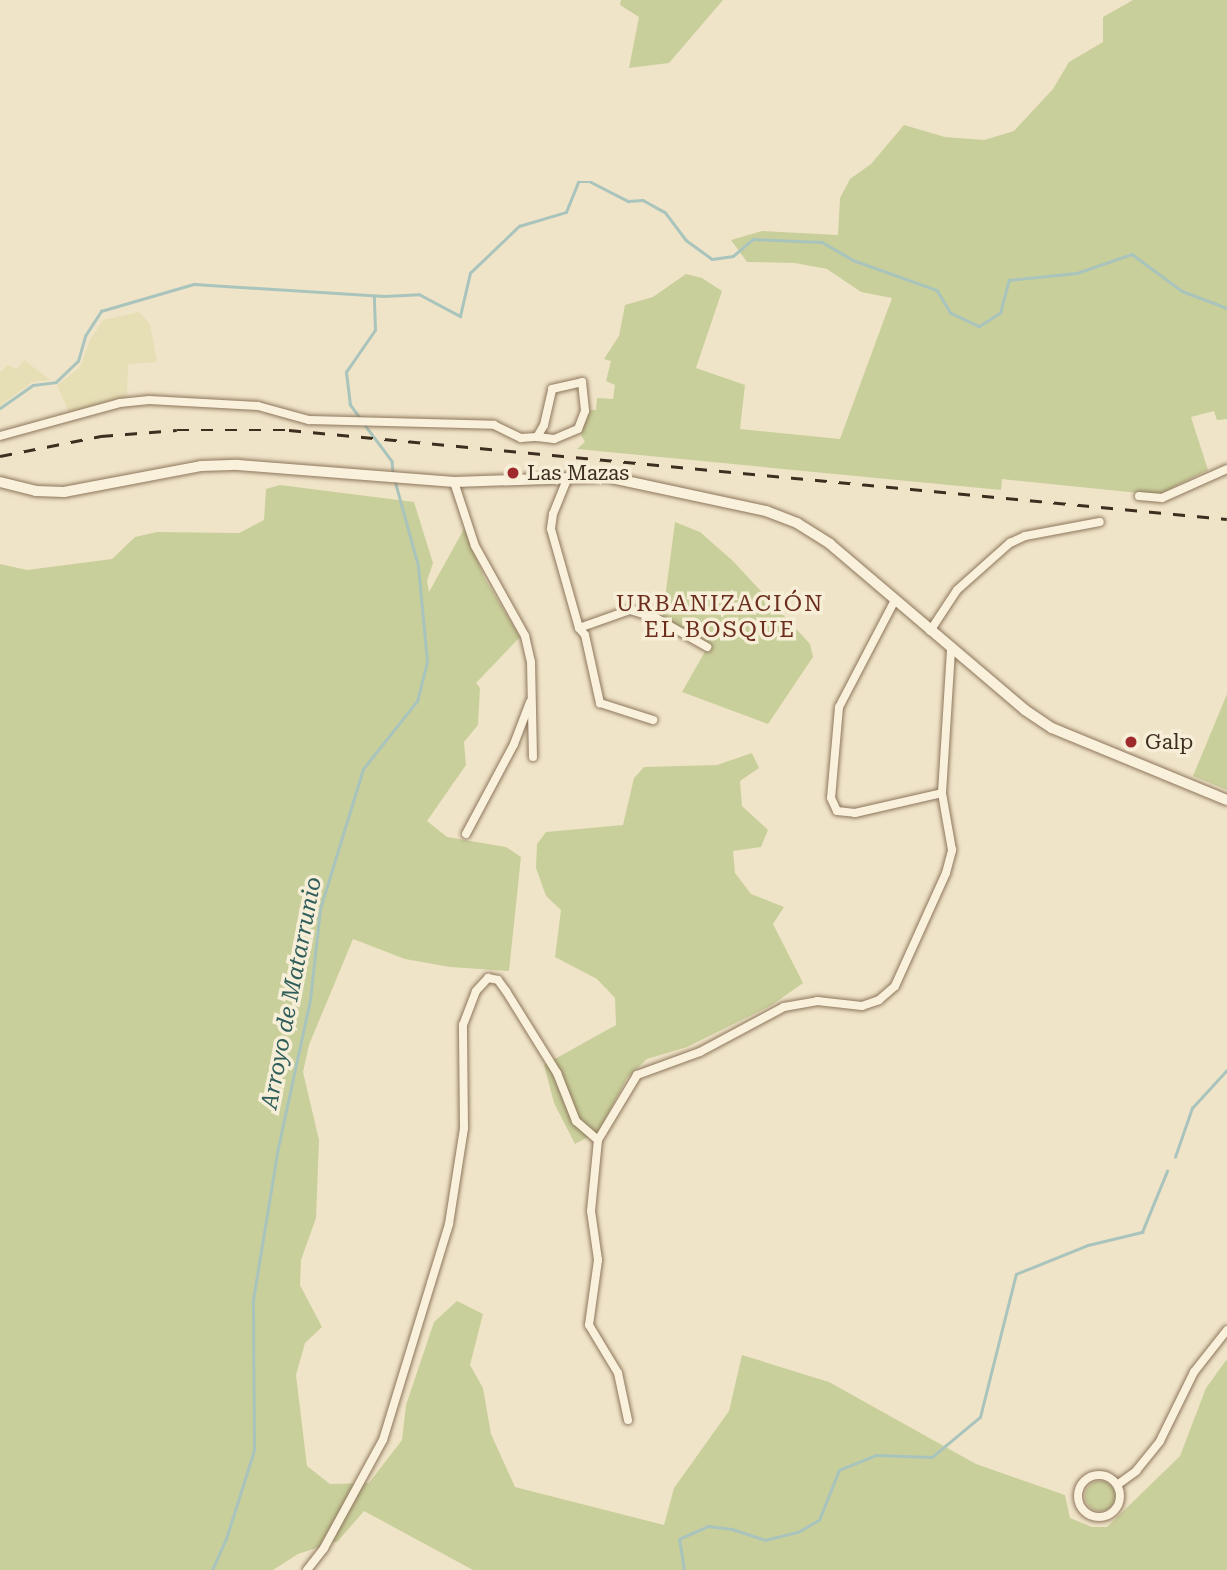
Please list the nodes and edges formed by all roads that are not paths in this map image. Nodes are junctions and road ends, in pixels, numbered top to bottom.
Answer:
1 (0, 436) edge
2 (537, 437) junction
3 (1227, 469) edge
4 (568, 477) junction
5 (0, 482) edge
6 (454, 482) junction
7 (1139, 496) dead end
8 (1100, 522) dead end
9 (895, 600) junction
10 (579, 628) junction
11 (930, 631) junction
12 (707, 648) dead end
13 (951, 648) junction
14 (533, 696) junction
15 (653, 720) dead end
16 (533, 757) dead end
17 (942, 793) junction
18 (1227, 800) edge
19 (466, 834) dead end
20 (598, 1140) junction
21 (1227, 1330) edge
22 (628, 1420) dead end
23 (1117, 1485) junction
24 (307, 1570) edge

1 - 2 street
2 - 2 street
3 - 7 street
4 - 6 street
4 - 9 street
4 - 10 street
5 - 6 street
6 - 14 street
8 - 11 street
9 - 11 street
9 - 17 street
10 - 12 street
10 - 15 street
11 - 13 street
13 - 17 street
13 - 18 street
14 - 16 street
14 - 19 street
17 - 20 street
20 - 22 street
20 - 24 street
21 - 23 street
23 - 23 street

